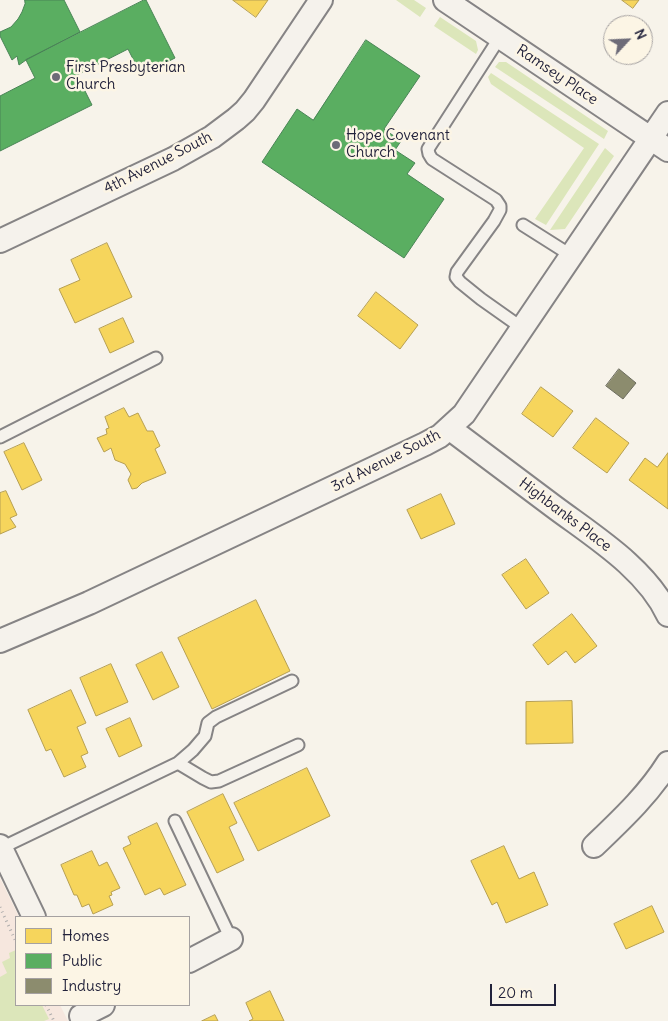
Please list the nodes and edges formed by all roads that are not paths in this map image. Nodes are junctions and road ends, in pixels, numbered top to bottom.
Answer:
1 (321, 0) edge
2 (446, 0) edge
3 (500, 37) junction
4 (668, 113) edge
5 (659, 144) edge
6 (523, 225) dead end
7 (0, 241) edge
8 (572, 256) junction
9 (522, 328) junction
10 (156, 358) dead end
11 (449, 428) junction
12 (0, 437) edge
13 (668, 615) edge
14 (0, 641) edge
15 (292, 681) dead end
16 (298, 745) dead end
17 (178, 763) junction
18 (668, 763) edge
19 (175, 821) dead end
20 (594, 846) dead end
21 (0, 847) edge
22 (34, 916) edge
23 (231, 939) joint
24 (190, 960) edge
25 (100, 1006) edge
26 (80, 1014) edge

1 - 7 street, 4th Avenue South
2 - 3 street, Ramsey Place
3 - 5 street, Ramsey Place
3 - 9 lane
4 - 5 street, 3rd Avenue South
5 - 8 street, 3rd Avenue South
6 - 8 lane
8 - 9 street, 3rd Avenue South
9 - 11 street, 3rd Avenue South
10 - 12 lane
11 - 13 street, Highbanks Place
11 - 14 street, 3rd Avenue South
15 - 17 lane
16 - 17 lane
17 - 21 lane
18 - 20 street
19 - 23 lane
21 - 22 street
23 - 24 street
25 - 26 street

